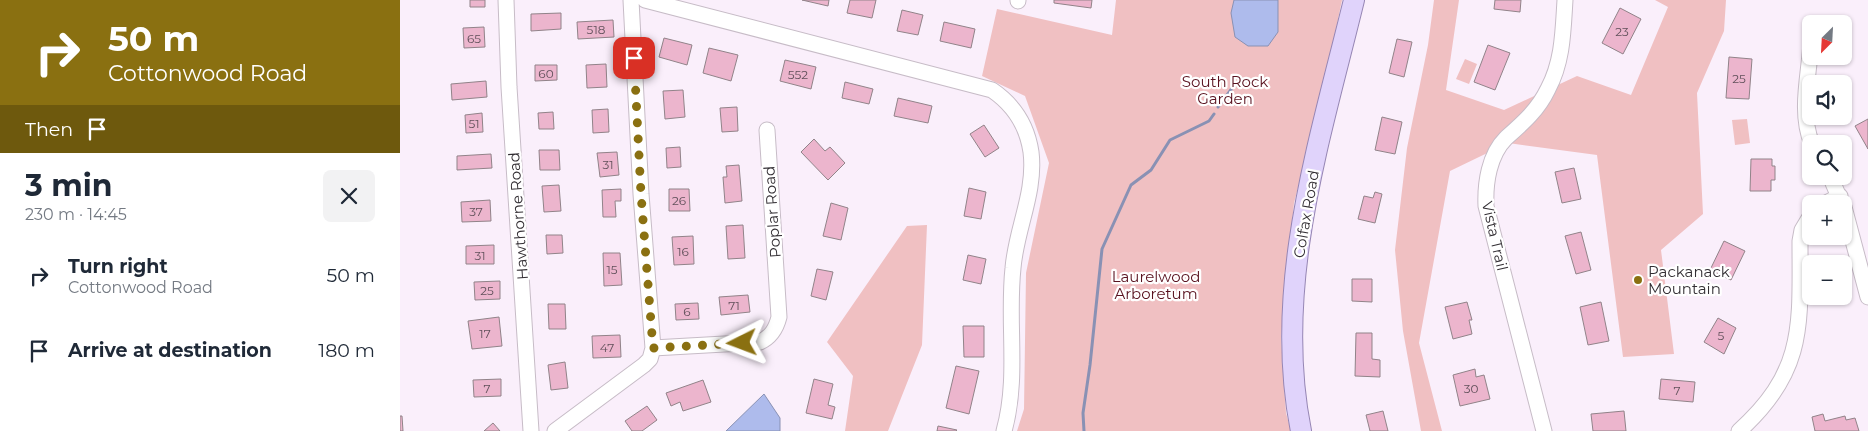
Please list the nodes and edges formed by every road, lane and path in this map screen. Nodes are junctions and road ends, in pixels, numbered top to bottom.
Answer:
1 (506, 0) edge
2 (631, 0) edge
3 (645, 0) edge
4 (1354, 0) edge
5 (1565, 0) edge
6 (1809, 65) edge
7 (766, 130) dead end
8 (1810, 135) edge
9 (1802, 230) edge
10 (1852, 239) edge
11 (1868, 297) edge
12 (653, 348) junction
13 (531, 431) edge
14 (555, 431) edge
15 (1004, 431) edge
16 (1302, 431) edge
17 (1544, 431) edge
18 (1739, 431) edge

1 - 13 street, Hawthorne Road
2 - 12 street
3 - 15 street
4 - 16 main road, Colfax Road
5 - 17 street, Vista Trail
6 - 8 street
7 - 12 street, Poplar Road
9 - 18 street
10 - 11 street
12 - 14 street

